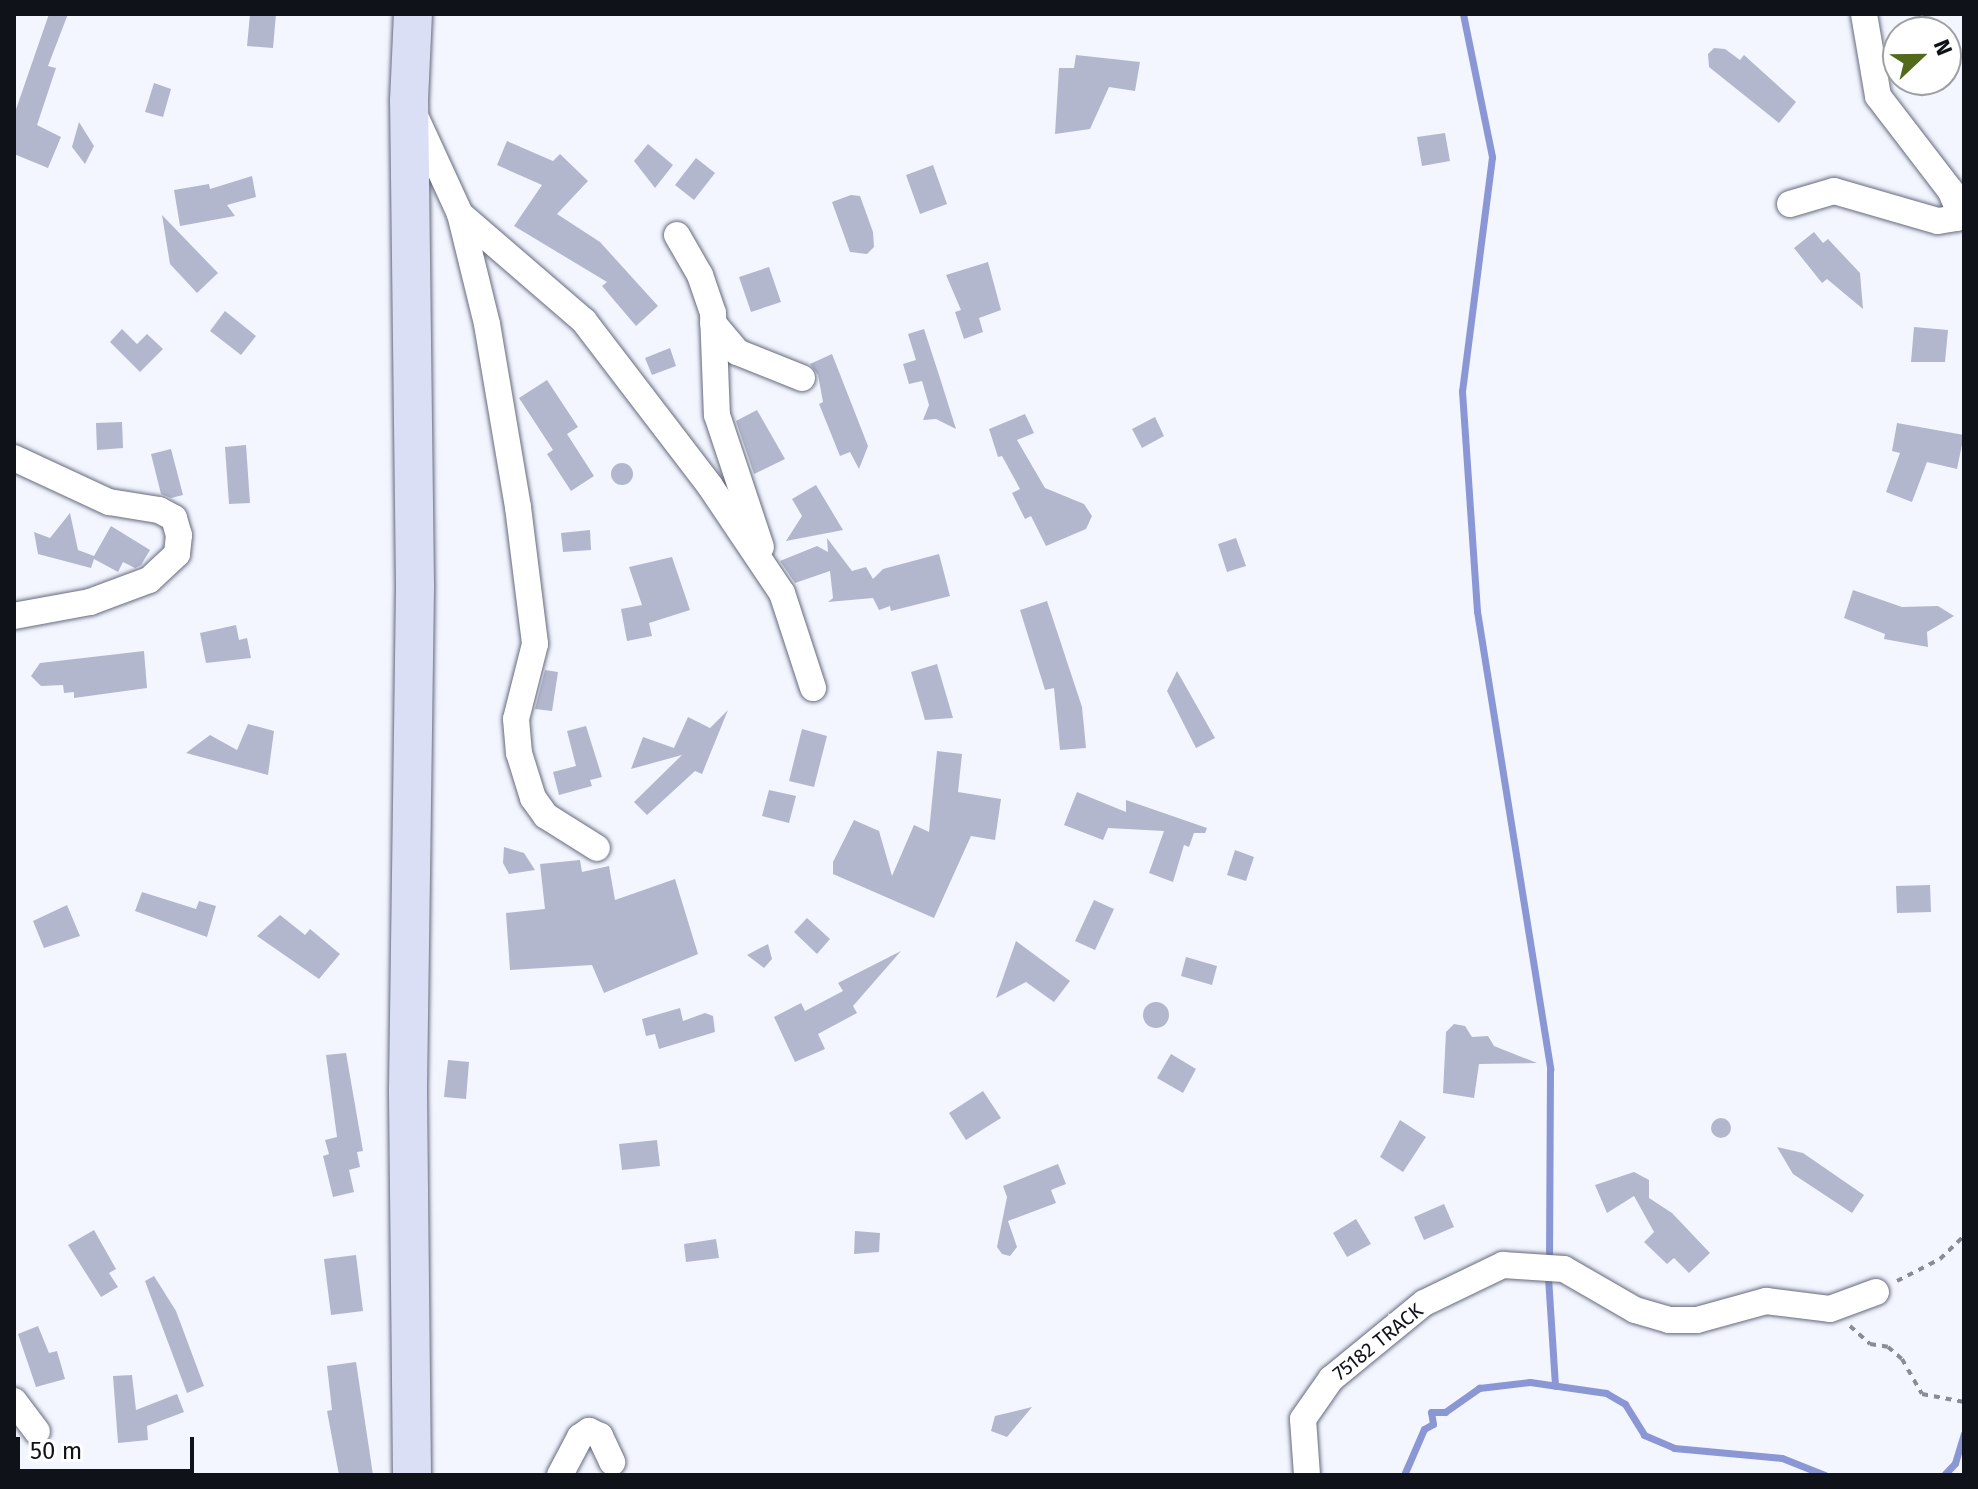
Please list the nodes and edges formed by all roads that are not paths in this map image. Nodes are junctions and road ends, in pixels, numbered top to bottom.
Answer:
1 (413, 14) edge
2 (1864, 14) edge
3 (409, 101) junction
4 (1790, 204) dead end
5 (460, 214) junction
6 (677, 235) dead end
7 (713, 323) junction
8 (802, 378) dead end
9 (14, 458) edge
10 (764, 562) junction
11 (14, 616) edge
12 (813, 688) dead end
13 (597, 848) dead end
14 (1876, 1292) road end
15 (14, 1401) edge
16 (37, 1431) dead end
17 (612, 1462) dead end
18 (412, 1475) edge
19 (560, 1475) edge
20 (1307, 1475) edge

1 - 3 street
2 - 4 street
3 - 5 street
3 - 18 street
5 - 10 street
5 - 13 street
6 - 7 street
7 - 8 street
7 - 10 street
9 - 11 street
10 - 12 street
14 - 20 street, 75182 TRACK
15 - 16 street
17 - 19 street

